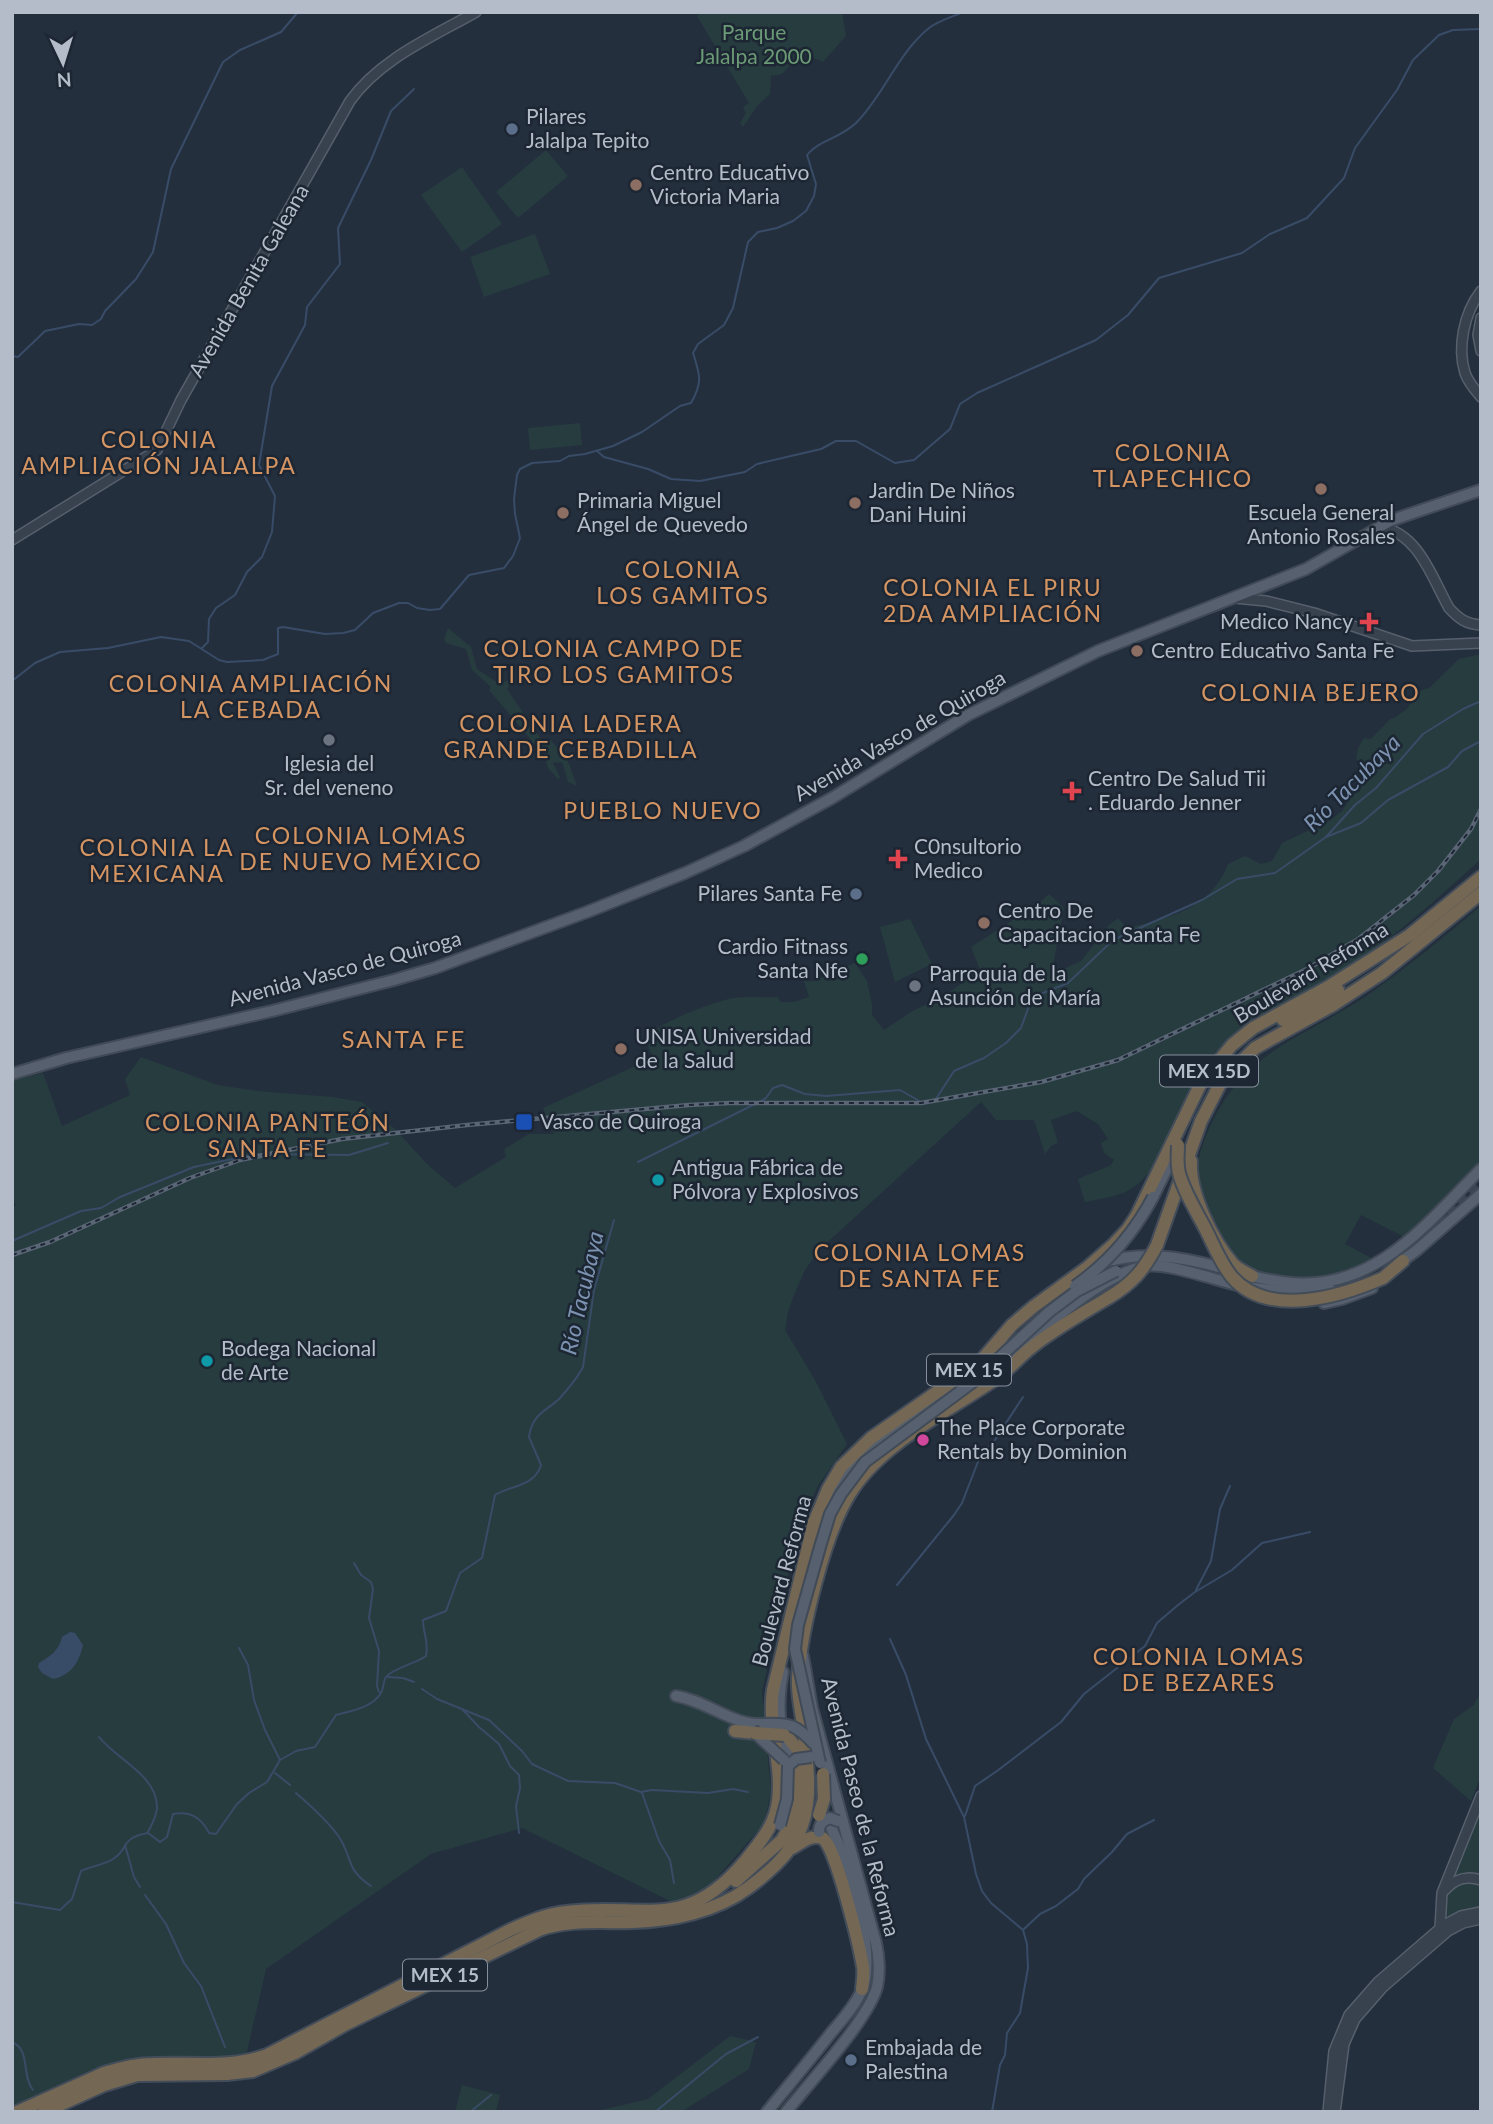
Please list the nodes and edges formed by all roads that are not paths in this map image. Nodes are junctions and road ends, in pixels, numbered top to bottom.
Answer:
1 (476, 12) edge
2 (1481, 291) edge
3 (1481, 318) edge
4 (1481, 351) edge
5 (1481, 397) edge
6 (1478, 493) edge
7 (1381, 527) junction
8 (12, 540) edge
9 (1235, 598) junction
10 (1481, 625) edge
11 (1481, 643) edge
12 (1480, 877) edge
13 (1481, 893) edge
14 (1410, 935) junction
15 (12, 1074) edge
16 (1185, 1146) junction
17 (1481, 1169) edge
18 (1481, 1194) edge
19 (1414, 1248) junction
20 (1400, 1256) junction
21 (1145, 1266) junction
22 (1078, 1274) junction
23 (1199, 1275) junction
24 (1252, 1276) junction
25 (968, 1395) junction
26 (802, 1650) junction
27 (676, 1696) dead end
28 (772, 1712) junction
29 (802, 1720) junction
30 (760, 1729) junction
31 (735, 1731) dead end
32 (785, 1735) junction
33 (815, 1746) junction
34 (786, 1759) junction
35 (821, 1768) junction
36 (796, 1774) dead end
37 (1481, 1796) edge
38 (836, 1825) junction
39 (821, 1835) junction
40 (849, 1839) junction
41 (803, 1842) junction
42 (790, 1849) junction
43 (770, 1850) junction
44 (1481, 1880) edge
45 (1442, 1893) junction
46 (711, 1894) junction
47 (1481, 1912) edge
48 (1481, 1919) edge
49 (1440, 1928) junction
50 (862, 1989) junction
51 (817, 2052) junction
52 (17, 2112) edge
53 (44, 2112) edge
54 (766, 2112) edge
55 (775, 2112) edge
56 (786, 2112) edge
57 (1328, 2112) edge
58 (1335, 2112) edge

1 - 8 street, Avenida Benita Galeana
2 - 5 street
3 - 4 street
6 - 7 main road, Avenida Vasco de Quiroga
7 - 9 main road, Avenida Vasco de Quiroga
7 - 10 street
9 - 11 street
9 - 15 main road, Avenida Vasco de Quiroga
12 - 14 highway, Boulevard Reforma / MEX 15D
13 - 16 highway, Boulevard Reforma / MEX 15D
14 - 16 highway
14 - 22 highway, Boulevard Reforma / MEX 15D
16 - 20 highway, bridge
16 - 24 highway
16 - 25 highway, Boulevard Reforma / MEX 15D, bridge
16 - 34 main road, bridge
17 - 20 main road, MEX 15
18 - 19 main road, MEX 15
19 - 20 main road, MEX 15
19 - 23 main road
20 - 23 main road, MEX 15
20 - 24 main road, MEX 15
21 - 23 main road, MEX 15
21 - 25 main road, MEX 15
21 - 33 main road, bridge
22 - 24 main road, MEX 15
22 - 28 highway, Boulevard Reforma / MEX 15
25 - 26 highway, Boulevard Reforma / MEX 15
26 - 29 highway, MEX 15
26 - 40 main road, Avenida Paseo de la Reforma
27 - 30 main road
28 - 34 main road
28 - 46 highway, MEX 15
29 - 32 highway
29 - 42 highway, MEX 15
30 - 31 highway
30 - 32 highway, bridge
30 - 33 main road, bridge
30 - 34 main road, bridge
32 - 43 highway
33 - 35 main road, bridge
34 - 36 main road
35 - 38 main road, bridge
35 - 41 highway, bridge
35 - 43 main road, bridge
37 - 45 street
38 - 39 main road, bridge
38 - 40 main road
38 - 50 main road, Avenida Paseo de la Reforma
39 - 41 highway
39 - 50 highway
40 - 56 main road, Avenida Paseo de la Reforma
41 - 42 highway
42 - 53 highway, MEX 15
43 - 46 highway
44 - 45 street
45 - 49 street
46 - 52 highway, MEX 15
47 - 49 street
48 - 58 street
49 - 57 street
50 - 51 main road, Avenida Paseo de la Reforma
51 - 54 main road, Avenida Paseo de la Reforma
51 - 55 main road

